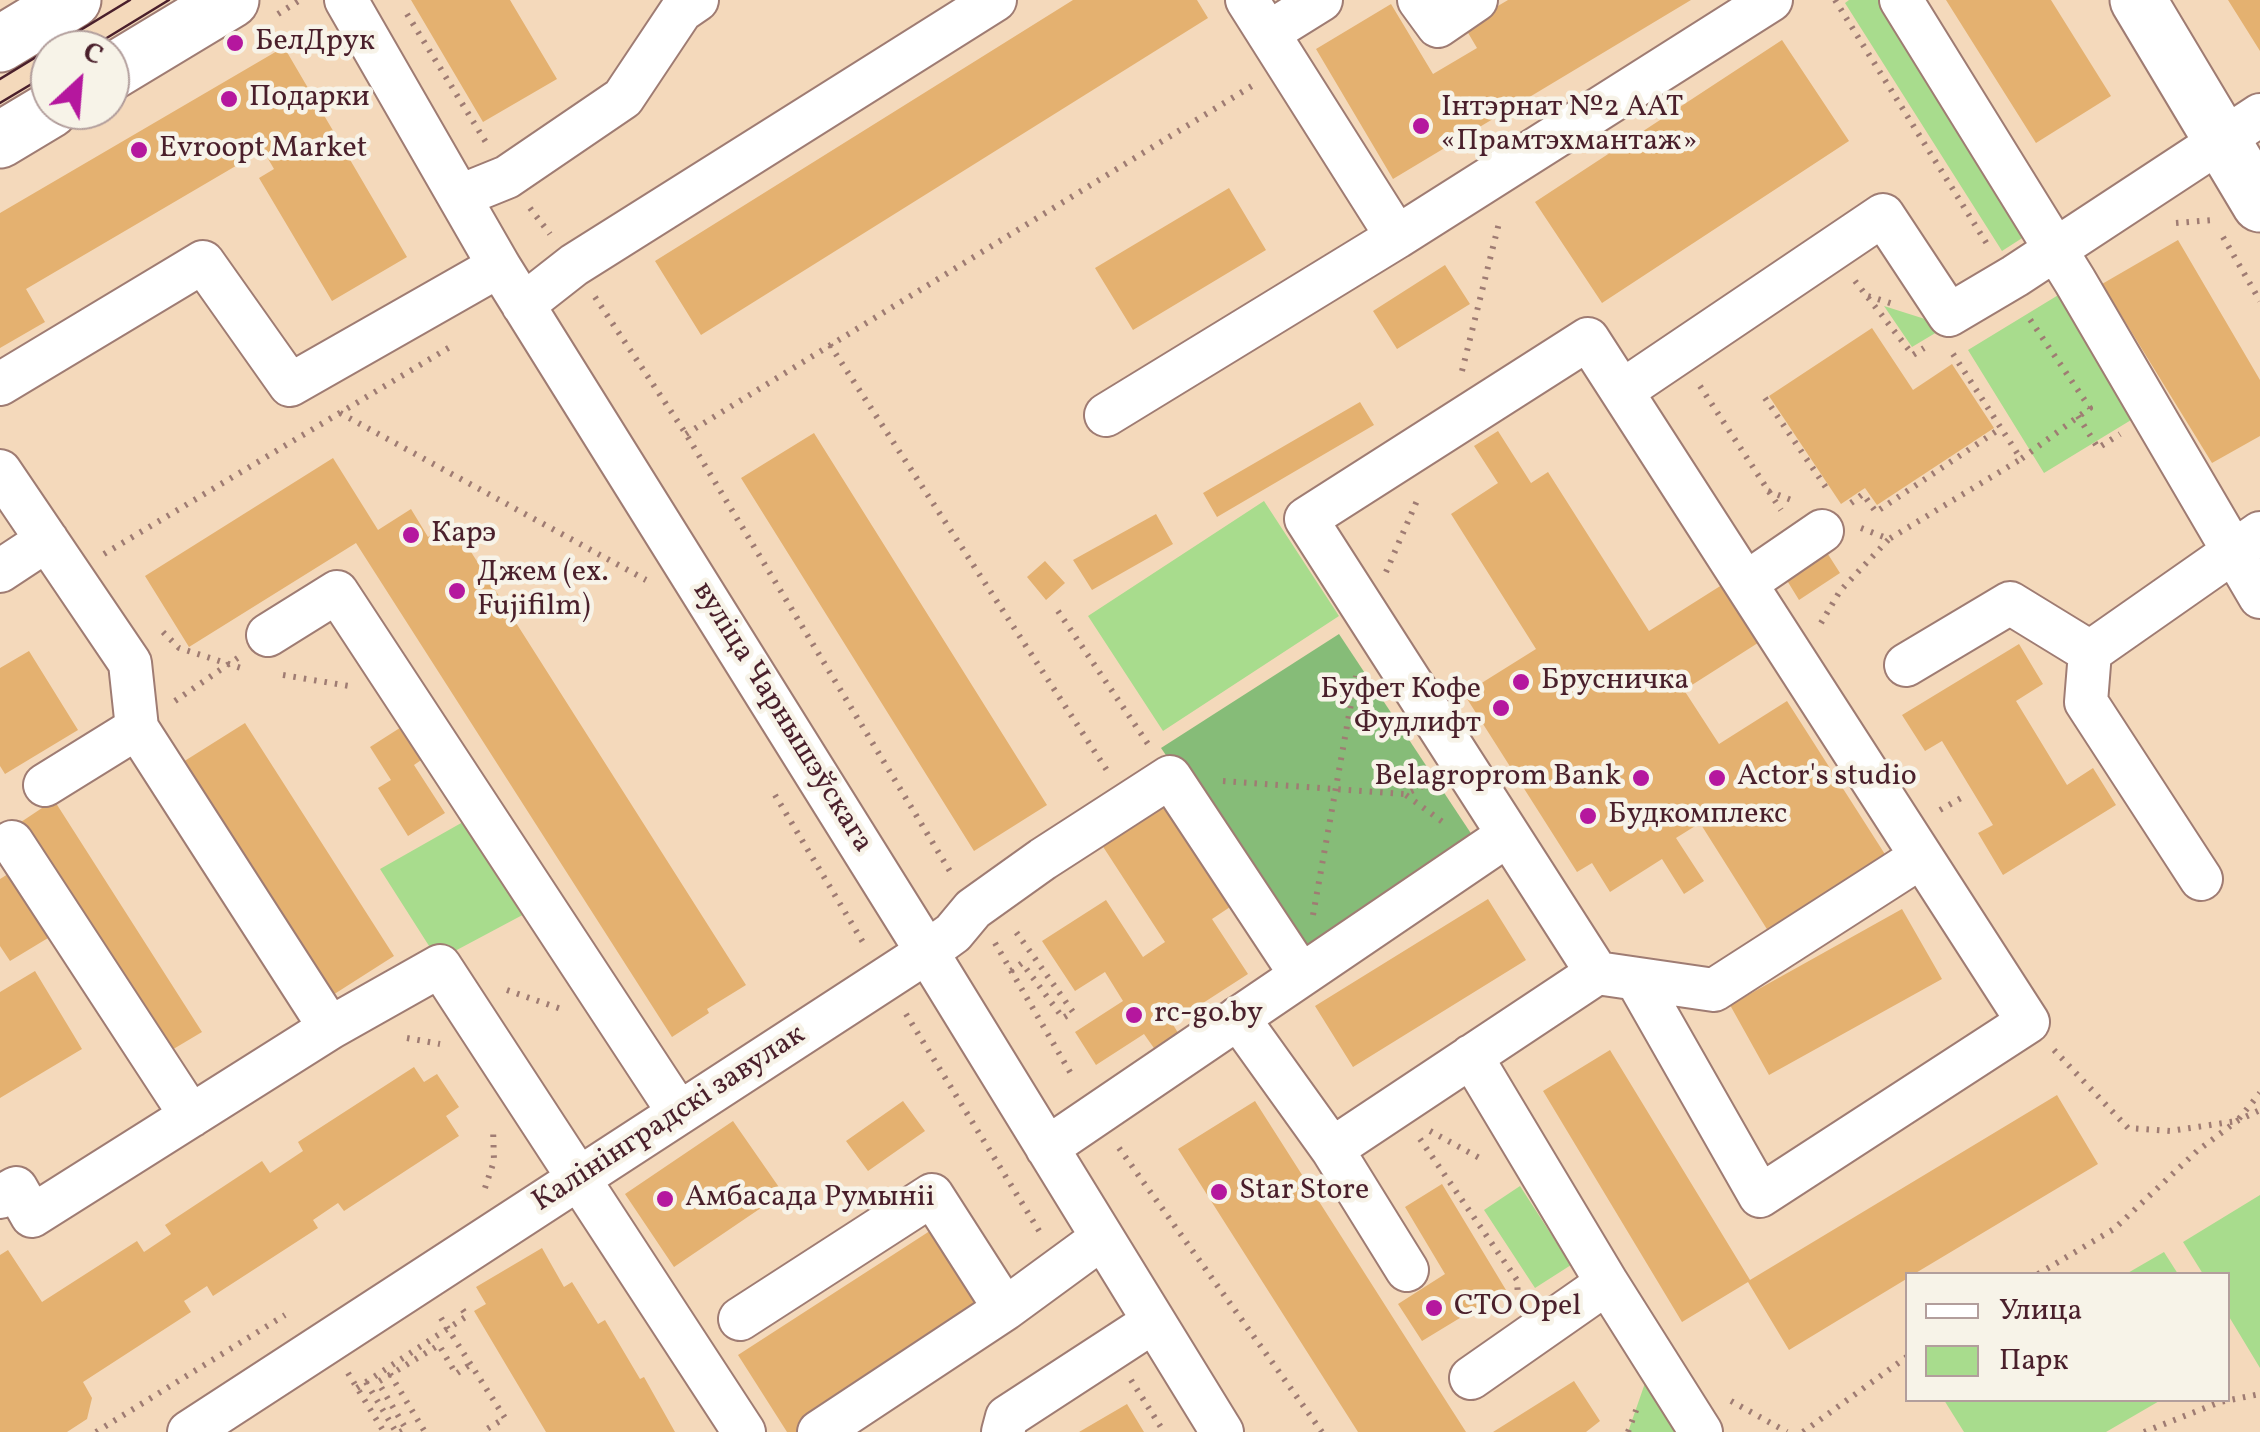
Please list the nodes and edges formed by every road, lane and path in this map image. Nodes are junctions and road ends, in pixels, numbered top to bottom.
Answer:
1 (73, 0) edge
2 (231, 0) edge
3 (346, 0) edge
4 (398, 0) edge
5 (697, 0) edge
6 (995, 0) edge
7 (1321, 0) edge
8 (1419, 0) edge
9 (1476, 0) edge
10 (1772, 0) edge
11 (1900, 0) edge
12 (2138, 0) edge
13 (1267, 33) edge
14 (0, 44) edge
15 (130, 61) edge
16 (30, 122) edge
17 (2240, 127) edge
18 (0, 140) edge
19 (1513, 165) junction
20 (507, 177) junction
21 (460, 196) junction
22 (2260, 204) edge
23 (1397, 237) junction
24 (2055, 250) junction
25 (574, 265) junction
26 (499, 266) junction
27 (524, 305) junction
28 (2026, 313) dead end
29 (458, 342) dead end
30 (830, 346) junction
31 (1951, 352) dead end
32 (1694, 376) dead end
33 (0, 384) edge
34 (1622, 391) junction
35 (1765, 398) dead end
36 (339, 413) junction
37 (1106, 415) dead end
38 (2078, 416) junction
39 (2001, 428) junction
40 (1448, 429) junction
41 (2128, 429) dead end
42 (686, 434) junction
43 (2020, 459) junction
44 (0, 471) edge
45 (1768, 490) junction
46 (1824, 517) junction
47 (1889, 538) junction
48 (2246, 542) edge
49 (58, 558) junction
50 (0, 570) edge
51 (647, 580) dead end
52 (1746, 584) junction
53 (2260, 597) edge
54 (1058, 611) dead end
55 (1367, 614) junction
56 (268, 635) joint
57 (2090, 652) junction
58 (1796, 662) junction
59 (1906, 665) dead end
60 (137, 728) junction
61 (1465, 767) junction
62 (44, 785) dead end
63 (1337, 789) junction
64 (1147, 792) junction
65 (1508, 835) junction
66 (12, 842) dead end
67 (1921, 856) junction
68 (2201, 879) dead end
69 (973, 909) junction
70 (1029, 918) dead end
71 (927, 952) junction
72 (440, 966) junction
73 (1011, 971) junction
74 (1302, 975) junction
75 (1617, 977) junction
76 (1238, 1018) junction
77 (2028, 1022) junction
78 (330, 1028) junction
79 (626, 1033) junction
80 (407, 1038) dead end
81 (451, 1046) dead end
82 (1471, 1056) junction
83 (2260, 1093) edge
84 (1397, 1105) junction
85 (2260, 1110) edge
86 (680, 1113) junction
87 (1095, 1115) junction
88 (190, 1116) junction
89 (2237, 1121) junction
90 (493, 1124) dead end
91 (1047, 1148) junction
92 (1332, 1149) junction
93 (581, 1180) junction
94 (483, 1192) dead end
95 (0, 1197) edge
96 (1102, 1238) junction
97 (1407, 1270) dead end
98 (2041, 1272) edge
99 (1607, 1283) junction
100 (451, 1292) dead end
101 (298, 1307) dead end
102 (1005, 1309) junction
103 (740, 1319) dead end
104 (1153, 1322) junction
105 (448, 1328) junction
106 (1521, 1343) junction
107 (1905, 1358) edge
108 (470, 1364) junction
109 (390, 1374) junction
110 (1471, 1378) dead end
111 (366, 1382) junction
112 (2260, 1394) edge
113 (2230, 1400) edge
114 (2220, 1402) edge
115 (96, 1432) edge
116 (189, 1432) edge
117 (384, 1432) edge
118 (398, 1432) edge
119 (425, 1432) edge
120 (482, 1432) edge
121 (744, 1432) edge
122 (819, 1432) edge
123 (1003, 1432) edge
124 (1222, 1432) edge
125 (1322, 1432) edge
126 (1701, 1432) edge
127 (1802, 1432) edge
128 (2144, 1432) edge

1 - 14 main road
2 - 15 main road
3 - 21 street, вуліца Чарнышэўскага
4 - 20 path
5 - 20 street
6 - 25 street
7 - 13 street
8 - 9 street
10 - 19 street
11 - 24 street
12 - 17 main road
13 - 23 street
13 - 30 path
16 - 18 main road
17 - 22 main road
17 - 24 street
19 - 23 street
19 - 40 path
20 - 21 street
20 - 25 path
21 - 26 street, вуліца Чарнышэўскага
23 - 37 street
24 - 34 street
24 - 48 street
25 - 27 street
25 - 42 path
26 - 27 street, вуліца Чарнышэўскага
26 - 33 street
27 - 71 street, вуліца Чарнышэўскага
28 - 38 path
29 - 36 path
30 - 42 path
30 - 64 path
31 - 39 path
32 - 45 path
34 - 40 street
34 - 52 street
35 - 46 path
36 - 49 path
36 - 51 path
38 - 41 path
38 - 43 path
39 - 43 path
39 - 46 path
40 - 55 street
42 - 69 path
43 - 47 path
44 - 49 street
45 - 46 path
45 - 46 path
46 - 47 path
46 - 52 street
47 - 58 path
48 - 53 street
48 - 57 street
49 - 50 street
49 - 60 street
52 - 58 street
54 - 64 path
55 - 61 street
55 - 63 path
56 - 60 path
56 - 79 street
57 - 59 street
57 - 68 street
58 - 67 street
60 - 62 street
60 - 78 street
61 - 63 path
61 - 65 street
63 - 64 path
63 - 74 path
64 - 69 street, Калінінградскі завулак
64 - 74 street
65 - 74 street
65 - 75 street
66 - 88 street
67 - 75 street
67 - 77 street
69 - 71 street, Калінінградскі завулак
69 - 73 path
70 - 73 path
71 - 86 street, Калінінградскі завулак
71 - 91 street, вуліца Чарнышэўскага
72 - 78 street
72 - 79 path
72 - 93 street
73 - 87 path
74 - 76 street
75 - 77 street
75 - 82 street
76 - 87 street
76 - 92 street
77 - 89 path
78 - 88 street
79 - 86 street
80 - 81 path
82 - 84 street
82 - 99 street
83 - 89 path
84 - 92 street
84 - 106 path
85 - 89 path
86 - 93 street, Калінінградскі завулак
87 - 91 street
87 - 125 path
88 - 95 street
89 - 98 path
90 - 94 path
91 - 96 street, вуліца Чарнышэўскага
92 - 97 street
93 - 116 street, Калінінградскі завулак
93 - 121 street
96 - 102 street
96 - 104 street, вуліца Чарнышэўскага
99 - 106 street
99 - 126 street
100 - 105 path
101 - 115 path
102 - 103 street
102 - 122 street
104 - 123 street
104 - 124 street, вуліца Чарнышэўскага
105 - 108 path
105 - 111 path
106 - 110 street
107 - 127 path
108 - 109 path
108 - 120 path
109 - 118 path
109 - 119 path
111 - 117 path
111 - 118 path
112 - 113 path
114 - 128 path

